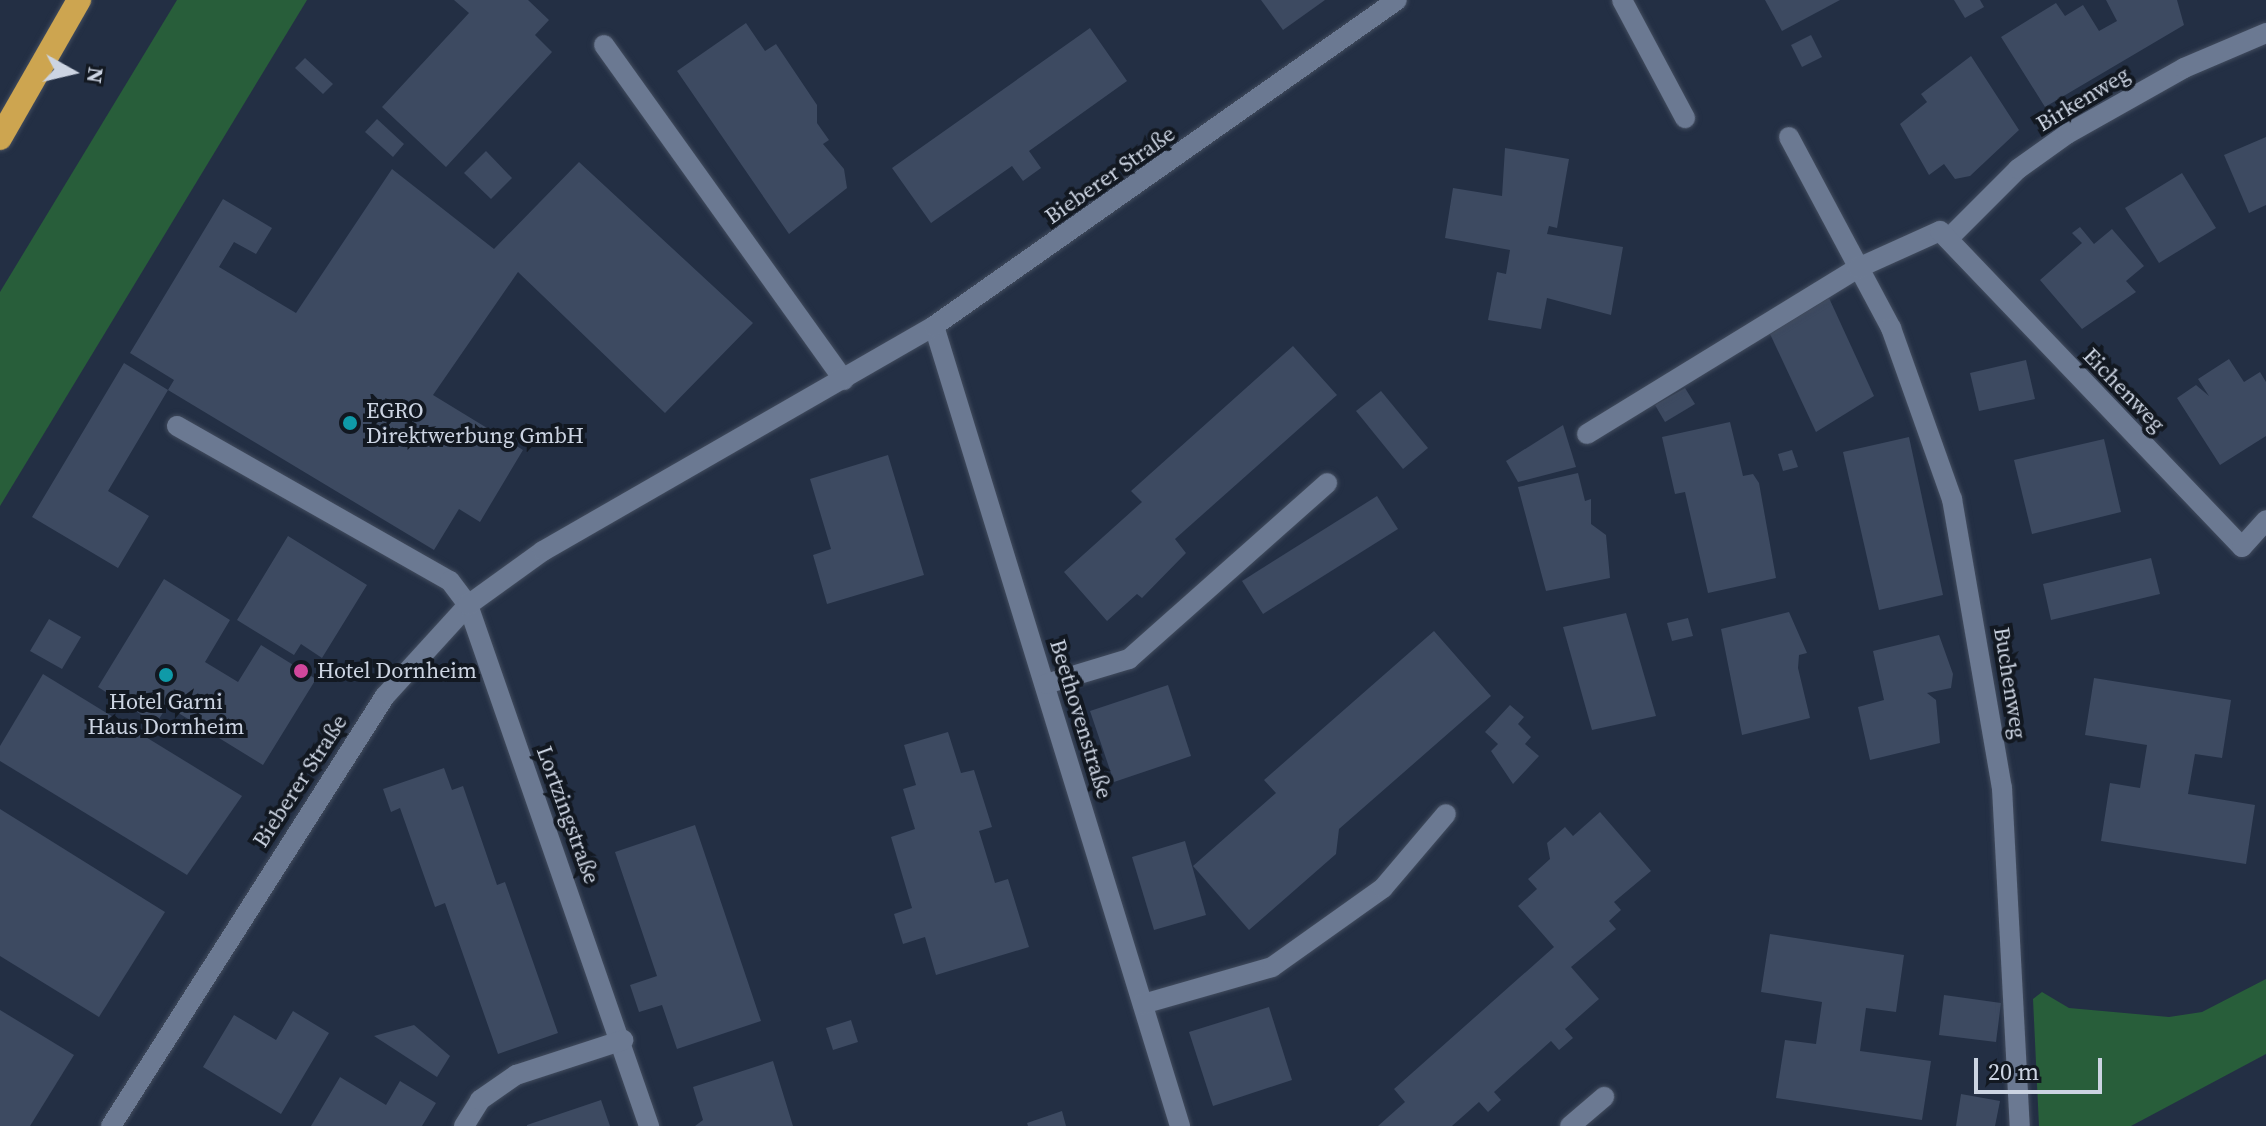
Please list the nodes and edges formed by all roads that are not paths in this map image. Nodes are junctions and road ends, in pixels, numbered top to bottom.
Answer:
1 (79, 0) edge
2 (1397, 0) edge
3 (1622, 0) edge
4 (2266, 33) edge
5 (604, 45) dead end
6 (1685, 118) dead end
7 (1789, 137) dead end
8 (0, 138) edge
9 (1948, 239) junction
10 (1858, 268) junction
11 (934, 326) junction
12 (844, 380) junction
13 (177, 426) dead end
14 (1587, 434) dead end
15 (1327, 483) dead end
16 (2266, 520) edge
17 (468, 605) junction
18 (1046, 684) junction
19 (1446, 814) dead end
20 (1143, 1004) junction
21 (623, 1040) junction
22 (1604, 1097) dead end
23 (111, 1126) edge
24 (464, 1126) edge
25 (649, 1126) edge
26 (1180, 1126) edge
27 (1570, 1126) edge
28 (2020, 1126) edge

1 - 8 highway
2 - 11 street, Bieberer Straße
3 - 6 street
4 - 9 street, Birkenweg
5 - 12 street
7 - 10 street, Buchenweg
9 - 10 street
9 - 16 street, Eichenweg
10 - 14 street
10 - 28 street, Buchenweg
11 - 12 street, Bieberer Straße
11 - 18 street, Beethovenstraße
12 - 17 street, Bieberer Straße
13 - 17 street
15 - 18 street
17 - 21 street, Lortzingstraße
17 - 23 street, Bieberer Straße
18 - 20 street, Beethovenstraße
19 - 20 street
20 - 26 street, Beethovenstraße
21 - 24 street
21 - 25 street, Lortzingstraße
22 - 27 street

